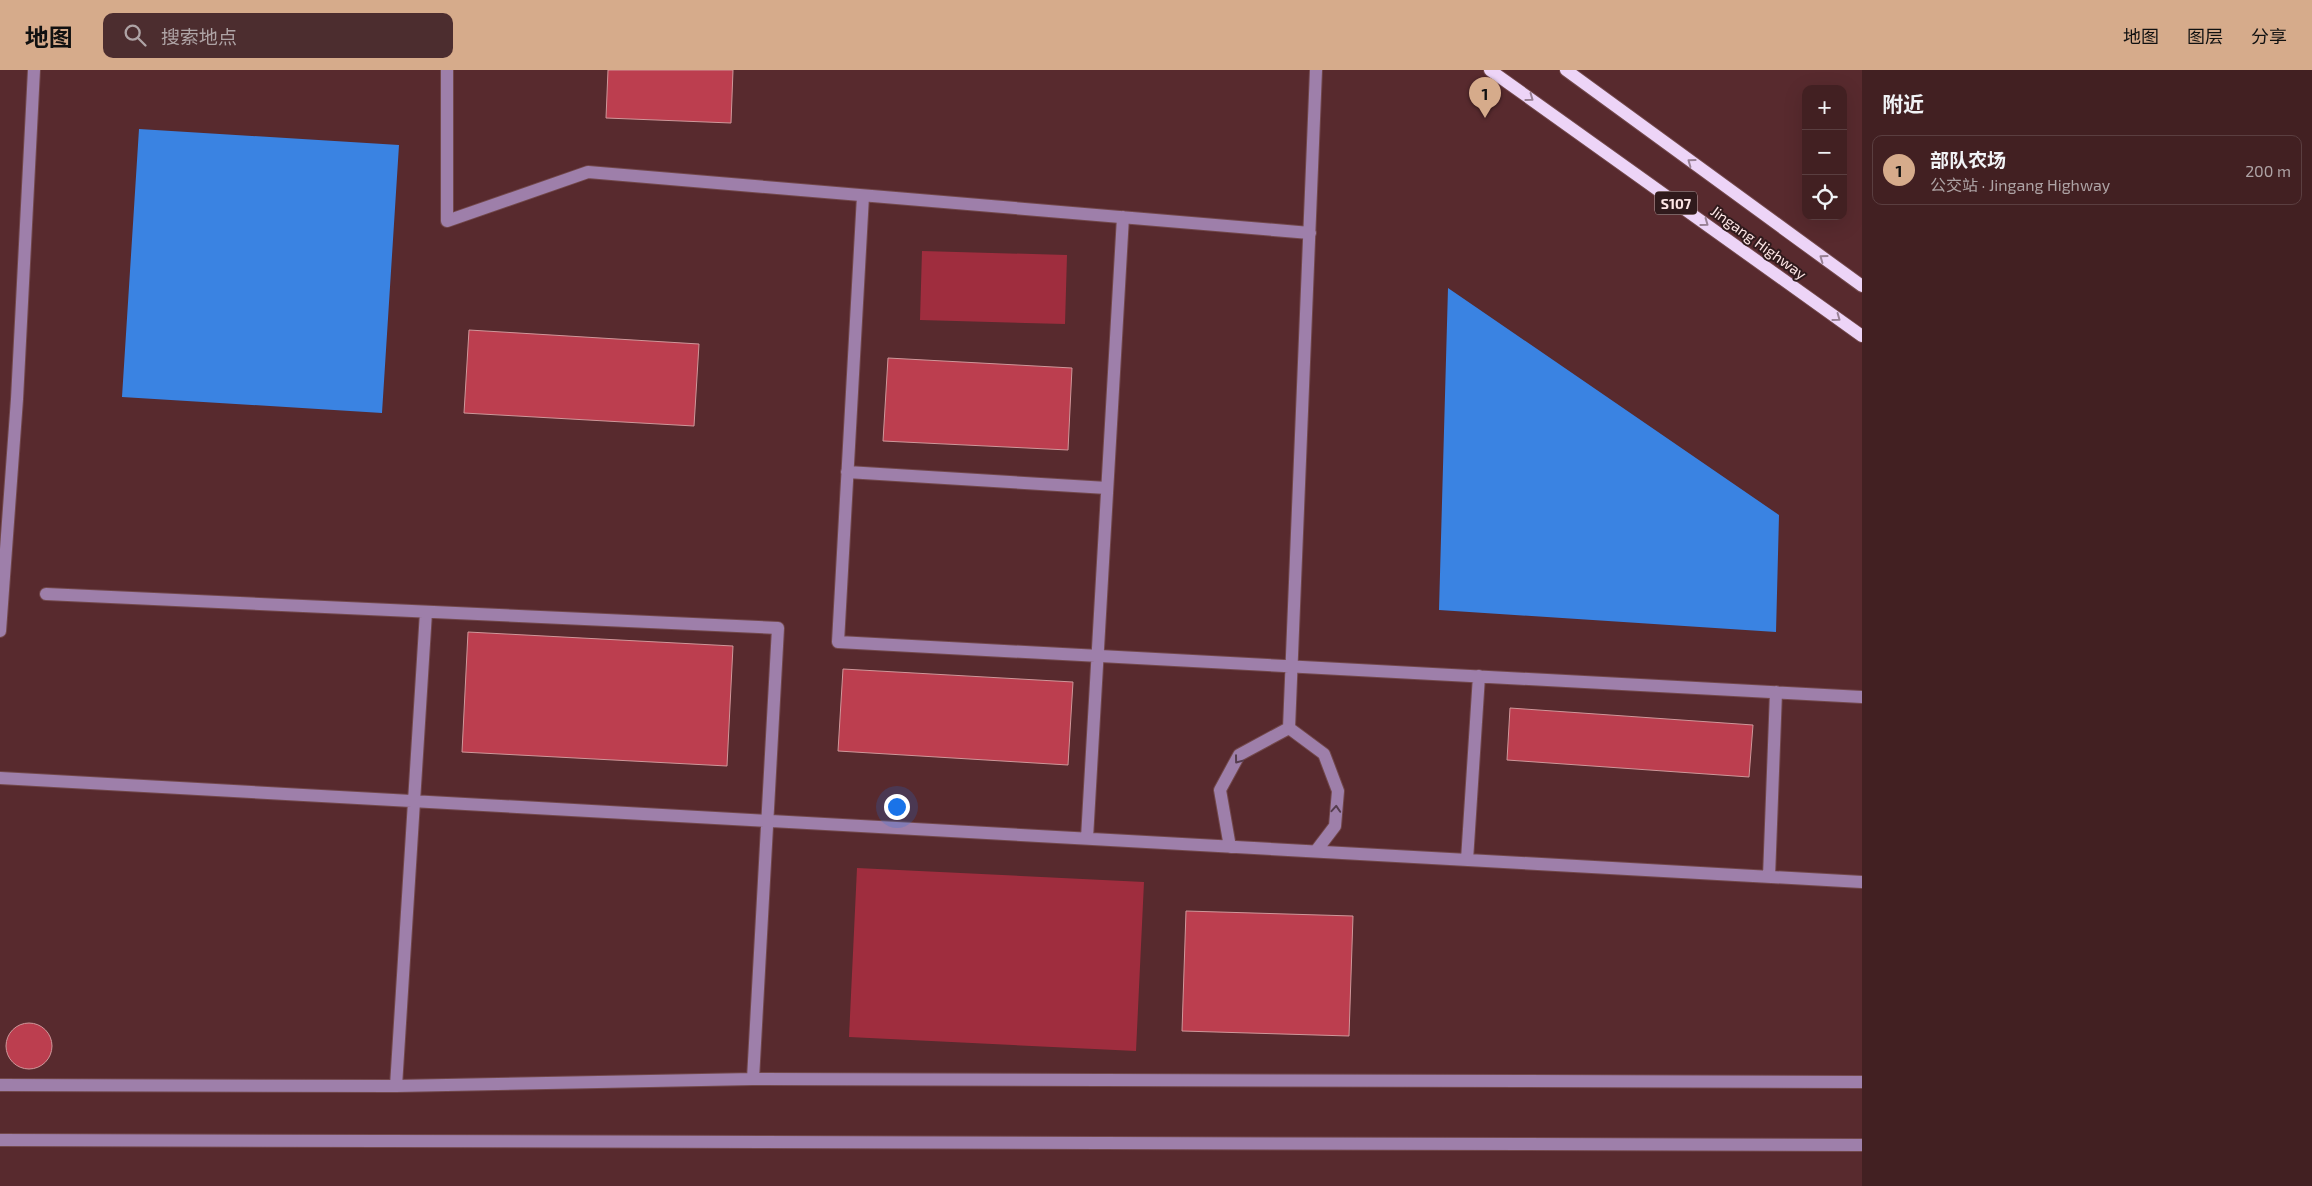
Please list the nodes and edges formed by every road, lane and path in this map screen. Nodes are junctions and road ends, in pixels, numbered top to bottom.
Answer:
1 (34, 70) edge
2 (447, 70) edge
3 (1316, 70) edge
4 (1490, 70) edge
5 (1566, 70) edge
6 (863, 196) junction
7 (1122, 217) junction
8 (1310, 233) junction
9 (1862, 286) edge
10 (1862, 336) edge
11 (847, 472) junction
12 (1107, 488) junction
13 (46, 594) dead end
14 (426, 612) junction
15 (0, 631) edge
16 (1097, 656) junction
17 (1292, 666) junction
18 (1479, 676) junction
19 (1776, 692) junction
20 (1862, 697) edge
21 (1289, 728) junction
22 (0, 778) edge
23 (414, 801) junction
24 (767, 821) junction
25 (1087, 838) junction
26 (1230, 847) junction
27 (1316, 851) junction
28 (1467, 860) junction
29 (1769, 877) junction
30 (1862, 882) edge
31 (753, 1079) junction
32 (1862, 1082) edge
33 (0, 1085) edge
34 (396, 1086) junction
35 (0, 1140) edge
36 (1862, 1145) edge

1 - 15 lane
2 - 6 lane
3 - 8 lane
4 -> 10 main road, Jingang Highway / S107
9 -> 5 main road, Jingang Highway / S107
6 - 7 lane
6 - 11 lane
7 - 8 lane
7 - 12 lane
8 - 17 lane
11 - 12 lane
11 - 16 lane
12 - 16 lane
13 - 14 lane
14 - 23 lane
14 - 24 lane
16 - 17 lane
16 - 25 lane
17 - 18 lane
17 - 21 lane
18 - 19 lane
18 - 28 lane
19 - 20 lane
19 - 29 lane
21 -> 26 lane
27 -> 21 lane
22 - 23 lane
23 - 24 lane
23 - 34 lane
24 - 25 lane
24 - 31 lane
25 - 26 lane
26 - 27 lane
27 - 28 lane
28 - 29 lane
29 - 30 lane
31 - 32 lane
31 - 34 lane
33 - 34 lane
35 - 36 lane

